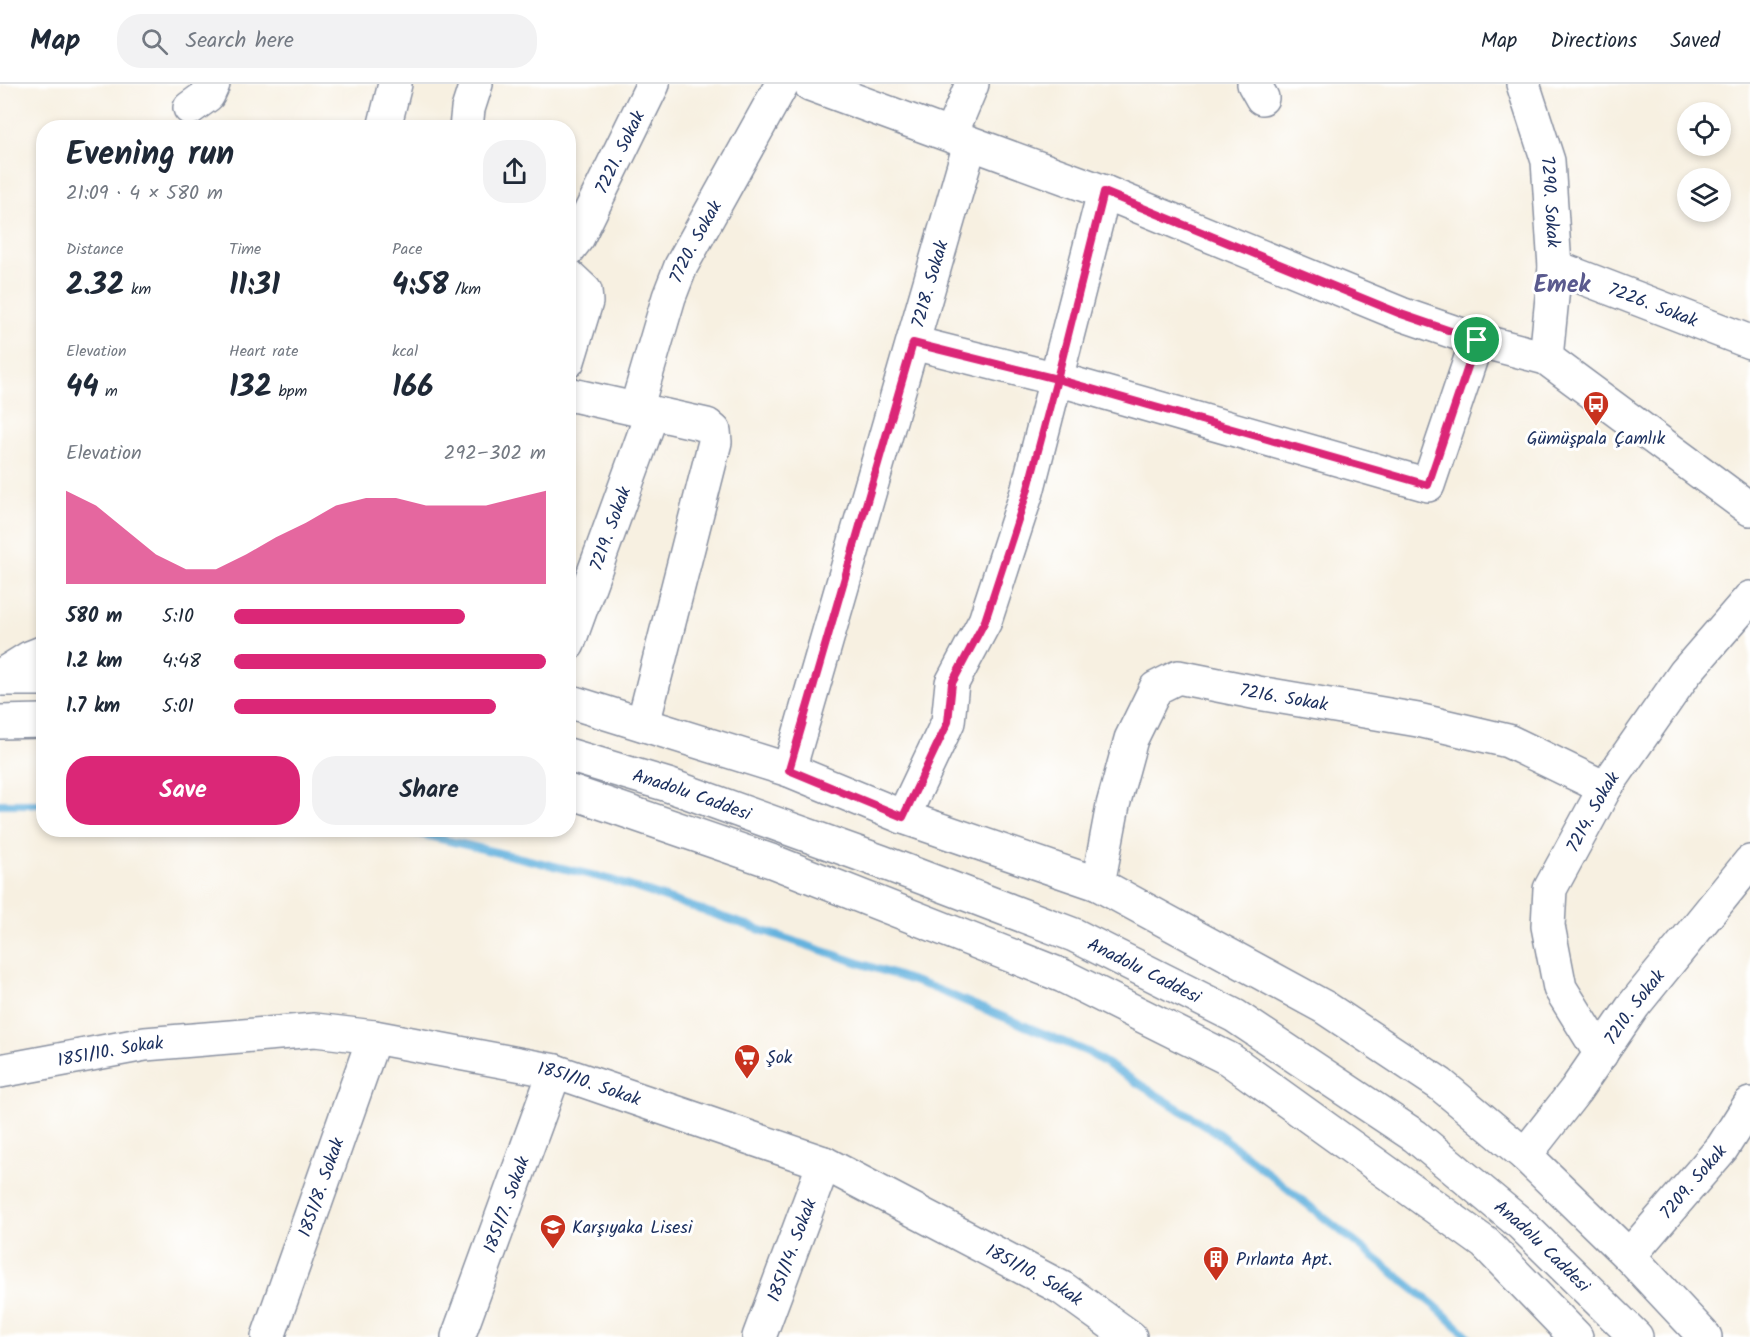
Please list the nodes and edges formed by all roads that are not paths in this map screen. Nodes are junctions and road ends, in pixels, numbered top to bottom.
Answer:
1 (213, 84) edge
2 (395, 84) edge
3 (476, 84) edge
4 (652, 84) edge
5 (782, 84) edge
6 (810, 84) edge
7 (972, 84) edge
8 (1523, 84) edge
9 (190, 108) dead end
10 (386, 120) edge
11 (467, 120) edge
12 (960, 139) junction
13 (1104, 192) junction
14 (576, 240) edge
15 (1556, 267) junction
16 (576, 283) edge
17 (1748, 333) edge
18 (576, 335) edge
19 (1477, 340) junction
20 (913, 343) junction
21 (1546, 358) junction
22 (1057, 379) junction
23 (576, 396) edge
24 (644, 411) junction
25 (1750, 509) edge
26 (1750, 598) edge
27 (576, 619) edge
28 (36, 655) edge
29 (0, 677) edge
30 (36, 679) edge
31 (576, 703) edge
32 (36, 721) edge
33 (0, 722) edge
34 (643, 724) junction
35 (576, 757) edge
36 (789, 770) junction
37 (1605, 788) junction
38 (576, 794) edge
39 (903, 817) junction
40 (1750, 862) edge
41 (1098, 884) junction
42 (374, 1037) junction
43 (1601, 1054) junction
44 (0, 1071) edge
45 (555, 1071) junction
46 (1750, 1104) edge
47 (1525, 1155) junction
48 (824, 1163) junction
49 (1629, 1256) junction
50 (268, 1337) edge
51 (458, 1337) edge
52 (759, 1337) edge
53 (1130, 1337) edge
54 (1576, 1337) edge
55 (1636, 1337) edge
56 (1705, 1337) edge

1 - 9 main road
2 - 10 main road
3 - 11 main road
4 - 14 main road, 7221. Sokak
5 - 24 main road, 7720. Sokak
6 - 12 main road
7 - 12 main road, 7218. Sokak
8 - 15 main road, 7290. Sokak
12 - 13 main road
12 - 20 main road, 7218. Sokak
13 - 19 main road
13 - 22 main road
15 - 17 main road, 7226. Sokak
15 - 21 main road, 7290. Sokak
16 - 18 main road
19 - 21 main road
19 - 22 main road
20 - 22 main road
20 - 36 main road, 7218. Sokak
21 - 25 main road
22 - 39 main road
23 - 24 main road
24 - 27 main road, 7219. Sokak
24 - 34 main road
26 - 37 main road, 7214. Sokak
28 - 29 main road
29 - 30 main road
31 - 34 main road
32 - 33 main road
34 - 36 main road
35 - 55 main road, Anadolu Caddesi
36 - 39 main road
37 - 41 main road, 7216. Sokak
37 - 43 main road, 7214. Sokak
38 - 54 main road, Anadolu Caddesi
39 - 41 main road
40 - 43 main road, 7210. Sokak
41 - 47 main road
42 - 44 main road, 1851/10. Sokak
42 - 45 main road, 1851/10. Sokak
42 - 50 main road, 1851/8. Sokak
43 - 47 main road, 7210. Sokak
45 - 48 main road, 1851/10. Sokak
45 - 51 main road, 1851/7. Sokak
46 - 49 main road, 7209. Sokak
47 - 49 main road
48 - 52 main road, 1851/14. Sokak
48 - 53 main road, 1851/10. Sokak
49 - 56 main road

